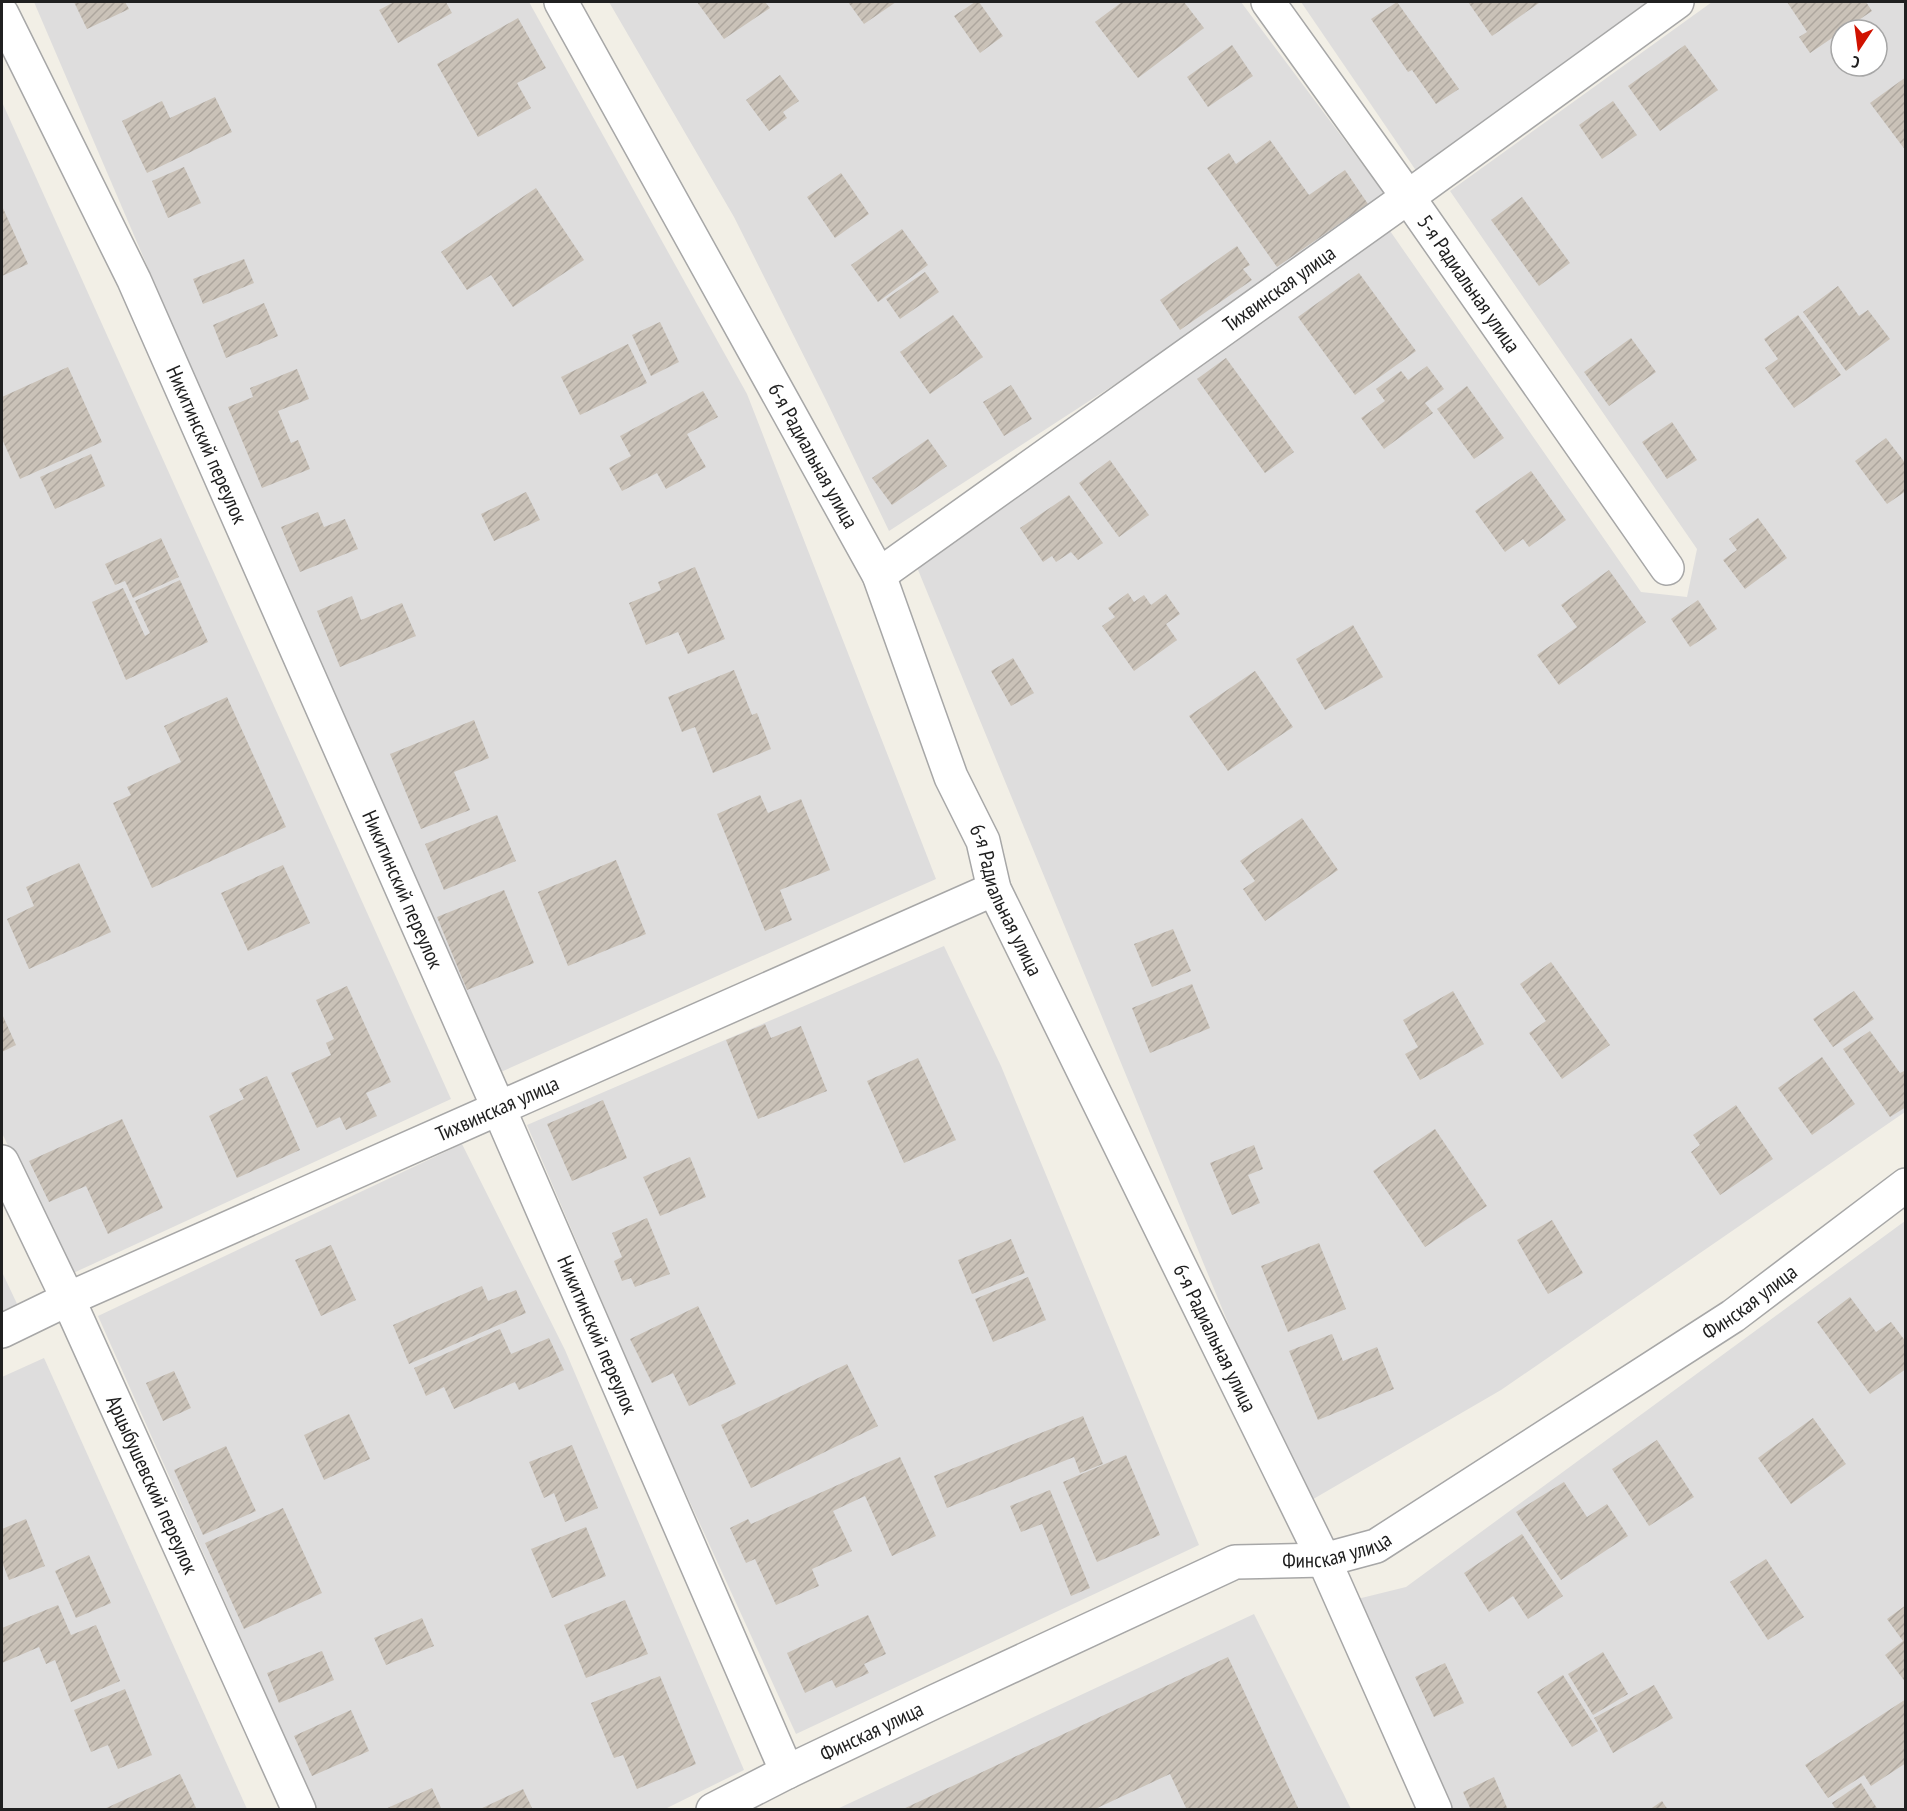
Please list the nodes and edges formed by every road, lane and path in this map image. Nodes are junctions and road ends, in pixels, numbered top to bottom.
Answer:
1 (561, 2) edge
2 (1268, 2) edge
3 (1677, 2) edge
4 (2, 14) edge
5 (1408, 197) junction
6 (1667, 568) dead end
7 (879, 575) junction
8 (994, 889) junction
9 (500, 1109) junction
10 (2, 1162) edge
11 (1905, 1185) edge
12 (68, 1299) junction
13 (2, 1331) edge
14 (1324, 1560) junction
15 (787, 1772) junction
16 (300, 1809) edge
17 (713, 1809) edge
18 (1435, 1809) edge

1 - 7 street, 6-я Радиальная улица
2 - 5 street, 5-я Радиальная улица
3 - 5 street, Тихвинская улица
4 - 9 street, Никитинский переулок
5 - 6 street, 5-я Радиальная улица
5 - 7 street, Тихвинская улица
7 - 8 street, 6-я Радиальная улица
8 - 9 street, Тихвинская улица
8 - 14 street, 6-я Радиальная улица
9 - 12 street, Тихвинская улица
9 - 15 street, Никитинский переулок
10 - 12 street, Арцыбушевский переулок
11 - 14 street, Финская улица
12 - 13 street, Тихвинская улица
12 - 16 street, Арцыбушевский переулок
14 - 15 street, Финская улица
14 - 18 street, 6-я Радиальная улица
15 - 17 street, Финская улица

